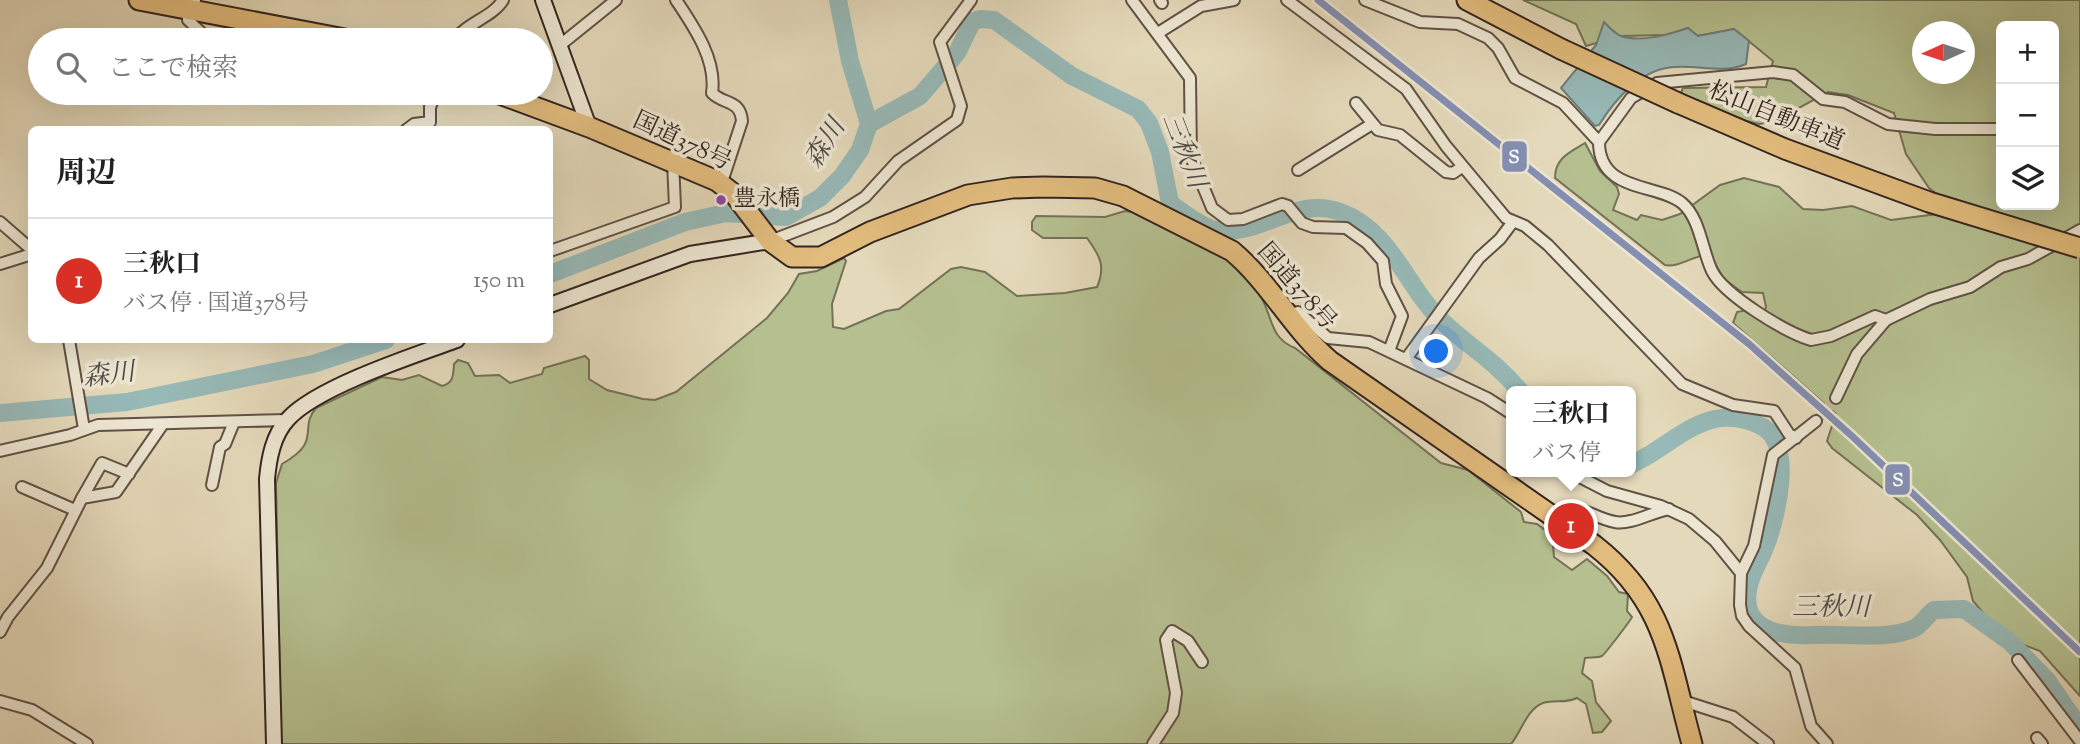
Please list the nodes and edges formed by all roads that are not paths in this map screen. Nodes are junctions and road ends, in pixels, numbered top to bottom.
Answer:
1 (139, 0) edge
2 (503, 0) edge
3 (542, 0) edge
4 (615, 0) edge
5 (676, 0) edge
6 (971, 0) edge
7 (1132, 0) edge
8 (1234, 0) edge
9 (1287, 0) edge
10 (1366, 0) edge
11 (1467, 0) edge
12 (192, 4) edge
13 (1190, 6) edge
14 (196, 28) edge
15 (297, 28) edge
16 (467, 28) edge
17 (552, 28) edge
18 (553, 30) edge
19 (1158, 33) junction
20 (559, 46) junction
21 (1356, 103) dead end
22 (431, 105) edge
23 (529, 105) edge
24 (1372, 124) junction
25 (411, 126) edge
26 (589, 127) junction
27 (1996, 129) edge
28 (1599, 142) junction
29 (673, 161) junction
30 (1462, 167) junction
31 (1298, 170) dead end
32 (728, 190) junction
33 (0, 222) edge
34 (1512, 223) junction
35 (2080, 230) edge
36 (765, 236) junction
37 (28, 248) edge
38 (2080, 248) edge
39 (553, 250) edge
40 (28, 254) edge
41 (0, 264) edge
42 (553, 304) edge
43 (1286, 316) junction
44 (1886, 320) junction
45 (70, 343) edge
46 (450, 343) edge
47 (1390, 351) junction
48 (1406, 359) junction
49 (1836, 398) tunnel mouth
50 (1506, 411) edge
51 (287, 420) junction
52 (1816, 421) tunnel mouth
53 (234, 422) junction
54 (163, 424) junction
55 (84, 429) junction
56 (1796, 438) junction
57 (0, 451) edge
58 (129, 474) junction
59 (1580, 477) edge
60 (212, 485) dead end
61 (22, 487) dead end
62 (82, 498) junction
63 (1669, 509) junction
64 (75, 510) junction
65 (1552, 515) junction
66 (1741, 573) junction
67 (0, 632) edge
68 (2018, 660) dead end
69 (1202, 662) dead end
70 (1680, 700) junction
71 (0, 701) edge
72 (2080, 741) edge
73 (87, 744) edge
74 (274, 744) edge
75 (1153, 744) edge
76 (1692, 744) edge
77 (1768, 744) edge
78 (1827, 744) edge

1 - 12 highway
2 - 16 street
3 - 17 street
4 - 20 street
5 - 32 street
6 - 36 street
7 - 19 street
8 - 13 street
9 - 30 street
10 - 28 street
11 - 38 highway, 松山自動車道, bridge
12 - 14 street
12 - 15 highway
13 - 19 street
18 - 20 street
19 - 47 street
20 - 26 street
21 - 24 street
22 - 25 street
23 - 26 highway, 国道378号
24 - 30 street
24 - 31 street
26 - 29 highway, 国道378号
27 - 28 street
28 - 44 street
29 - 32 highway, 国道378号
29 - 39 street
30 - 34 street
32 - 36 highway, 国道378号
33 - 37 street
34 - 48 street
34 - 56 street
35 - 44 street
36 - 42 street
36 - 43 highway, 国道378号
40 - 41 street
43 - 47 street
43 - 65 highway, 国道378号
44 - 49 street
45 - 55 street
46 - 51 street
47 - 48 street
48 - 50 street
51 - 53 street
51 - 74 street
52 - 56 street
53 - 54 street
53 - 60 street
54 - 55 street
54 - 58 street
55 - 57 street
56 - 66 street
58 - 62 street
58 - 62 street
59 - 63 street
61 - 64 street
62 - 64 street
63 - 65 street
63 - 66 street
64 - 67 street
65 - 70 highway, 国道378号
66 - 78 street
68 - 72 street
69 - 75 street
70 - 76 highway, 国道378号
70 - 77 street
71 - 73 street

